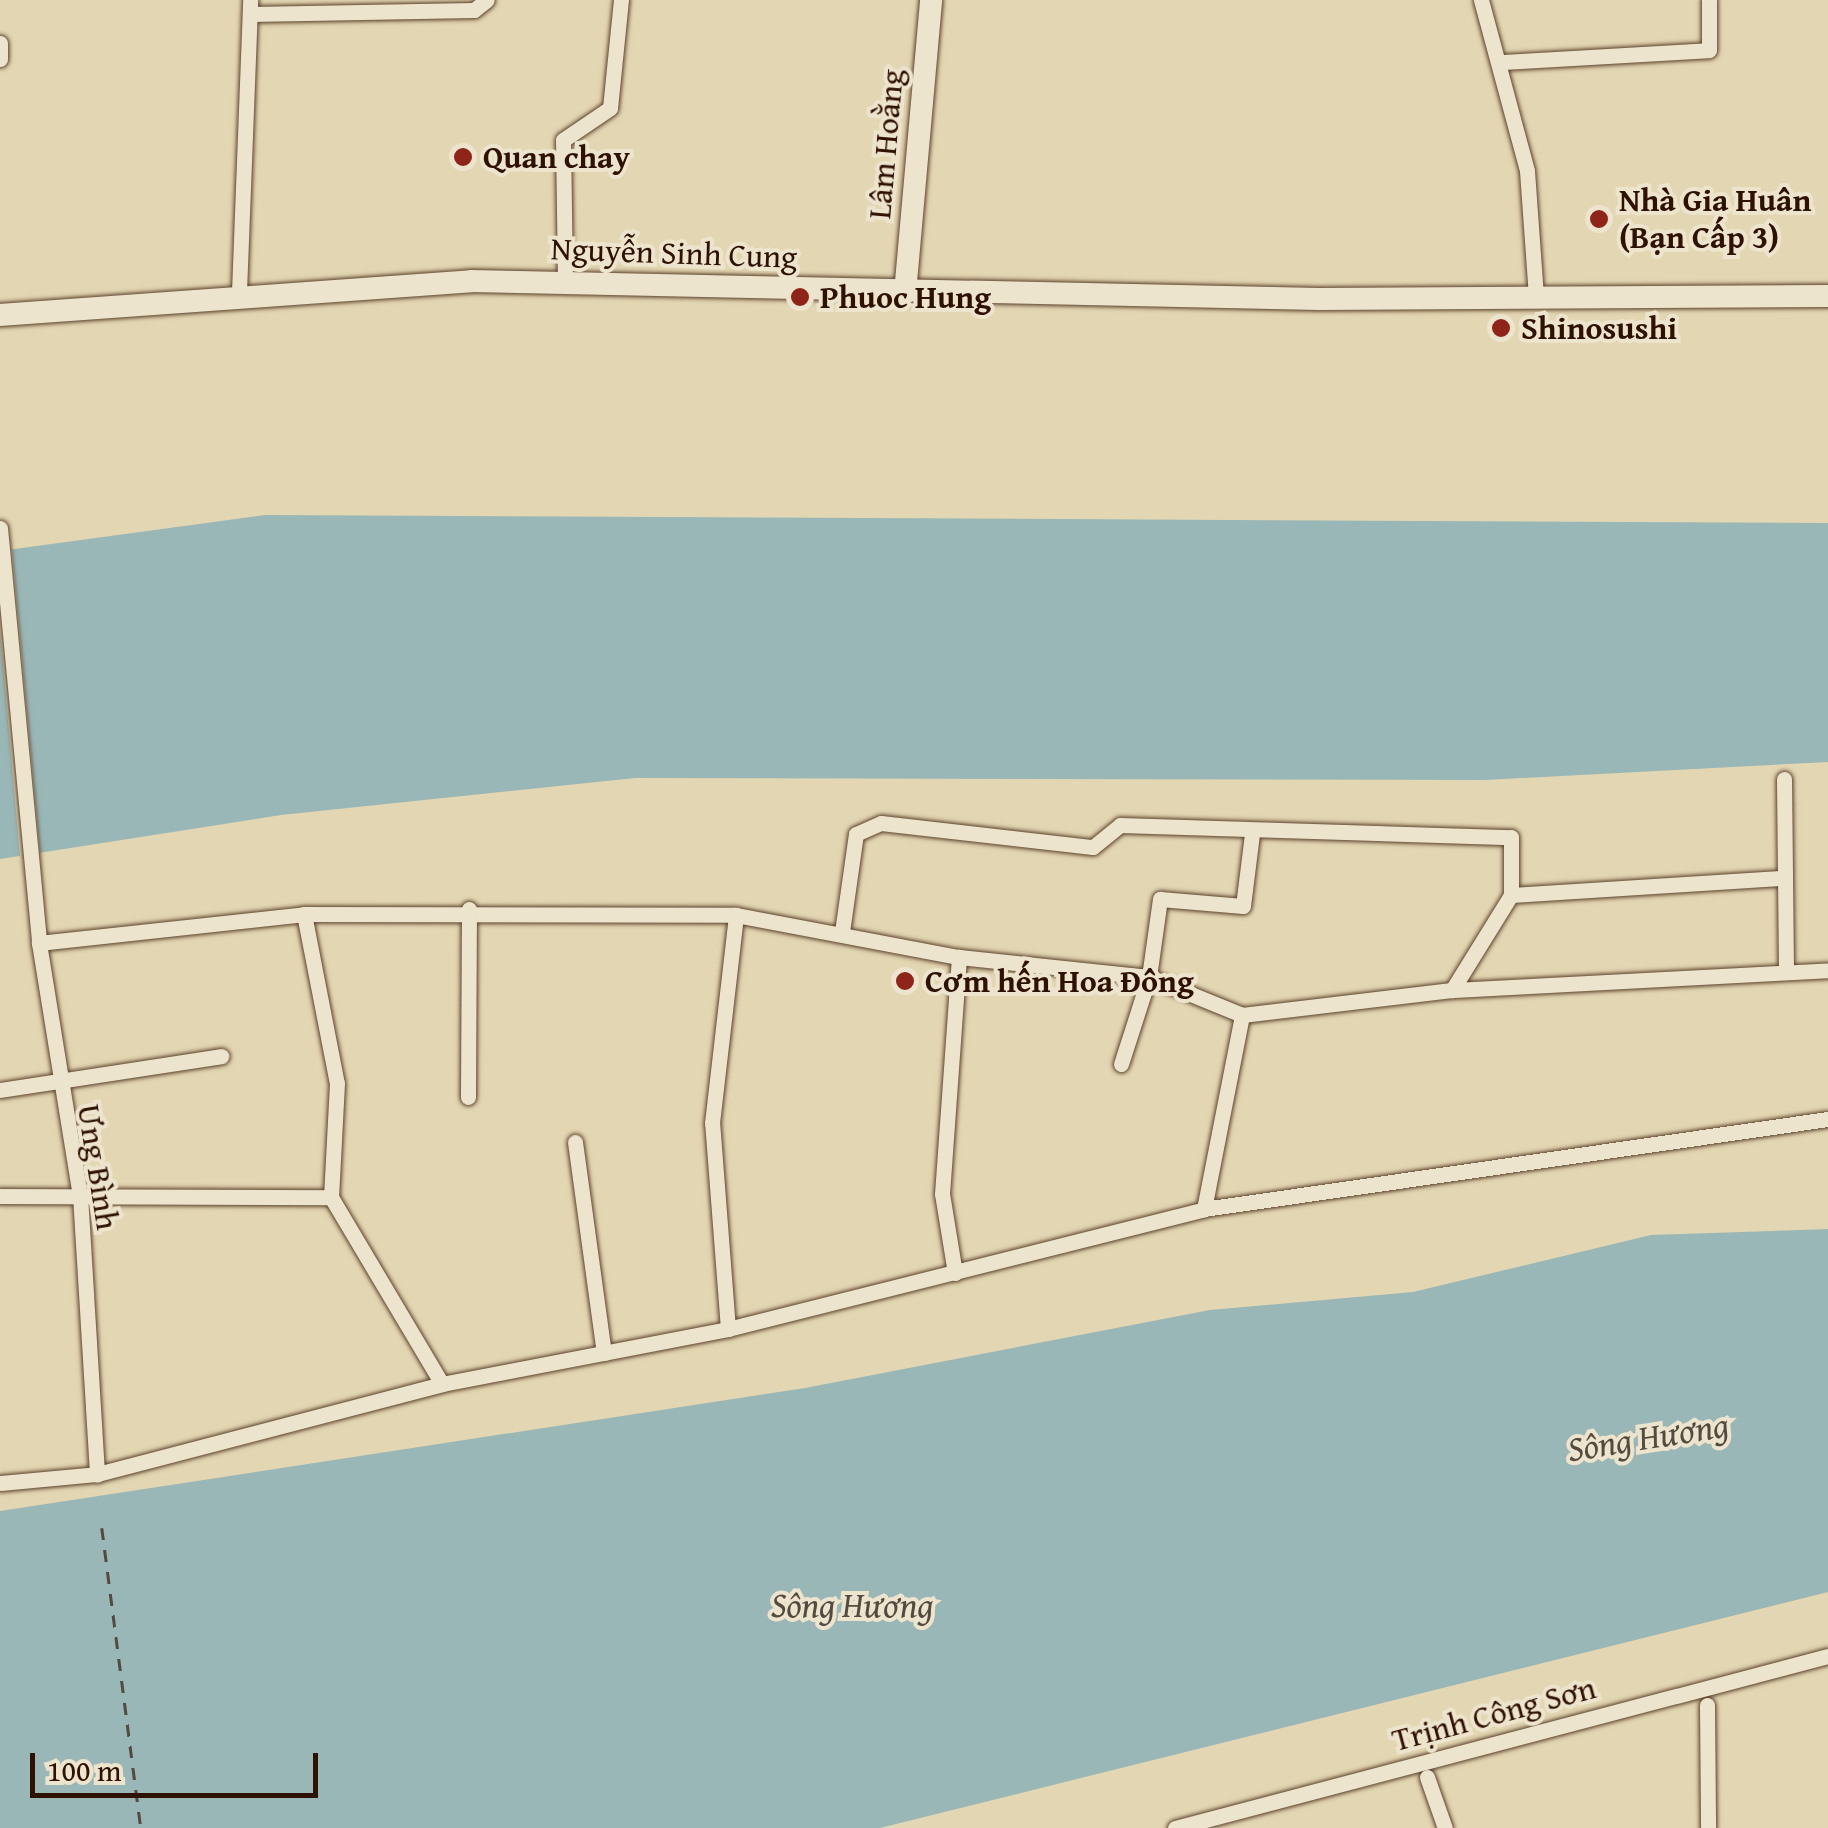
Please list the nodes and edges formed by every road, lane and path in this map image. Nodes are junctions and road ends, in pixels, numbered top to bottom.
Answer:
1 (487, 0) edge
2 (621, 0) edge
3 (932, 0) edge
4 (1481, 0) edge
5 (1709, 0) edge
6 (250, 7) edge
7 (0, 46) edge
8 (0, 59) edge
9 (1502, 62) junction
10 (565, 282) junction
11 (239, 292) junction
12 (905, 293) junction
13 (1536, 296) junction
14 (1828, 296) edge
15 (0, 315) edge
16 (0, 528) edge
17 (1784, 779) dead end
18 (1252, 834) junction
19 (1784, 878) junction
20 (1511, 895) junction
21 (469, 909) junction
22 (304, 914) junction
23 (736, 915) junction
24 (842, 932) junction
25 (39, 943) junction
26 (959, 957) junction
27 (1828, 970) edge
28 (1786, 972) junction
29 (1149, 977) junction
30 (1452, 990) junction
31 (1242, 1015) junction
32 (221, 1056) dead end
33 (1120, 1064) dead end
34 (56, 1080) junction
35 (0, 1090) edge
36 (468, 1097) dead end
37 (1828, 1119) edge
38 (575, 1142) dead end
39 (80, 1195) junction
40 (0, 1196) edge
41 (331, 1197) junction
42 (1204, 1209) junction
43 (955, 1273) junction
44 (728, 1329) junction
45 (604, 1353) junction
46 (442, 1384) junction
47 (97, 1474) junction
48 (0, 1483) edge
49 (1828, 1656) edge
50 (1707, 1705) dead end
51 (1427, 1777) dead end
52 (1176, 1828) edge
53 (1445, 1828) edge
54 (1708, 1828) edge

1 - 6 street
2 - 10 street
3 - 12 main road, Lâm Hoằng
4 - 9 street
5 - 9 street
6 - 11 street
7 - 8 street
9 - 13 street
10 - 11 main road, Nguyễn Sinh Cung
10 - 12 main road, Nguyễn Sinh Cung
11 - 15 main road, Nguyễn Sinh Cung
12 - 13 main road, Nguyễn Sinh Cung
13 - 14 main road, Nguyễn Sinh Cung
16 - 25 street, Ưng Bình
17 - 19 street
18 - 20 street
18 - 24 street
18 - 29 street
19 - 20 street
19 - 28 street
20 - 30 street
21 - 22 street
21 - 23 street
21 - 36 street
22 - 25 street
22 - 41 street
23 - 24 street
23 - 44 street
24 - 26 street
25 - 34 street, Ưng Bình
26 - 29 street
26 - 43 street
27 - 28 street
28 - 30 street
29 - 31 street
29 - 33 street
30 - 31 street
31 - 42 street
32 - 34 street
34 - 35 street
34 - 39 street, Ưng Bình
37 - 42 street
38 - 45 street
39 - 40 street
39 - 41 street
39 - 47 street, Ưng Bình
41 - 46 street
42 - 43 street
43 - 44 street
44 - 45 street
45 - 46 street
46 - 47 street
47 - 48 street
49 - 52 street, Trịnh Công Sơn
50 - 54 street
51 - 53 street

